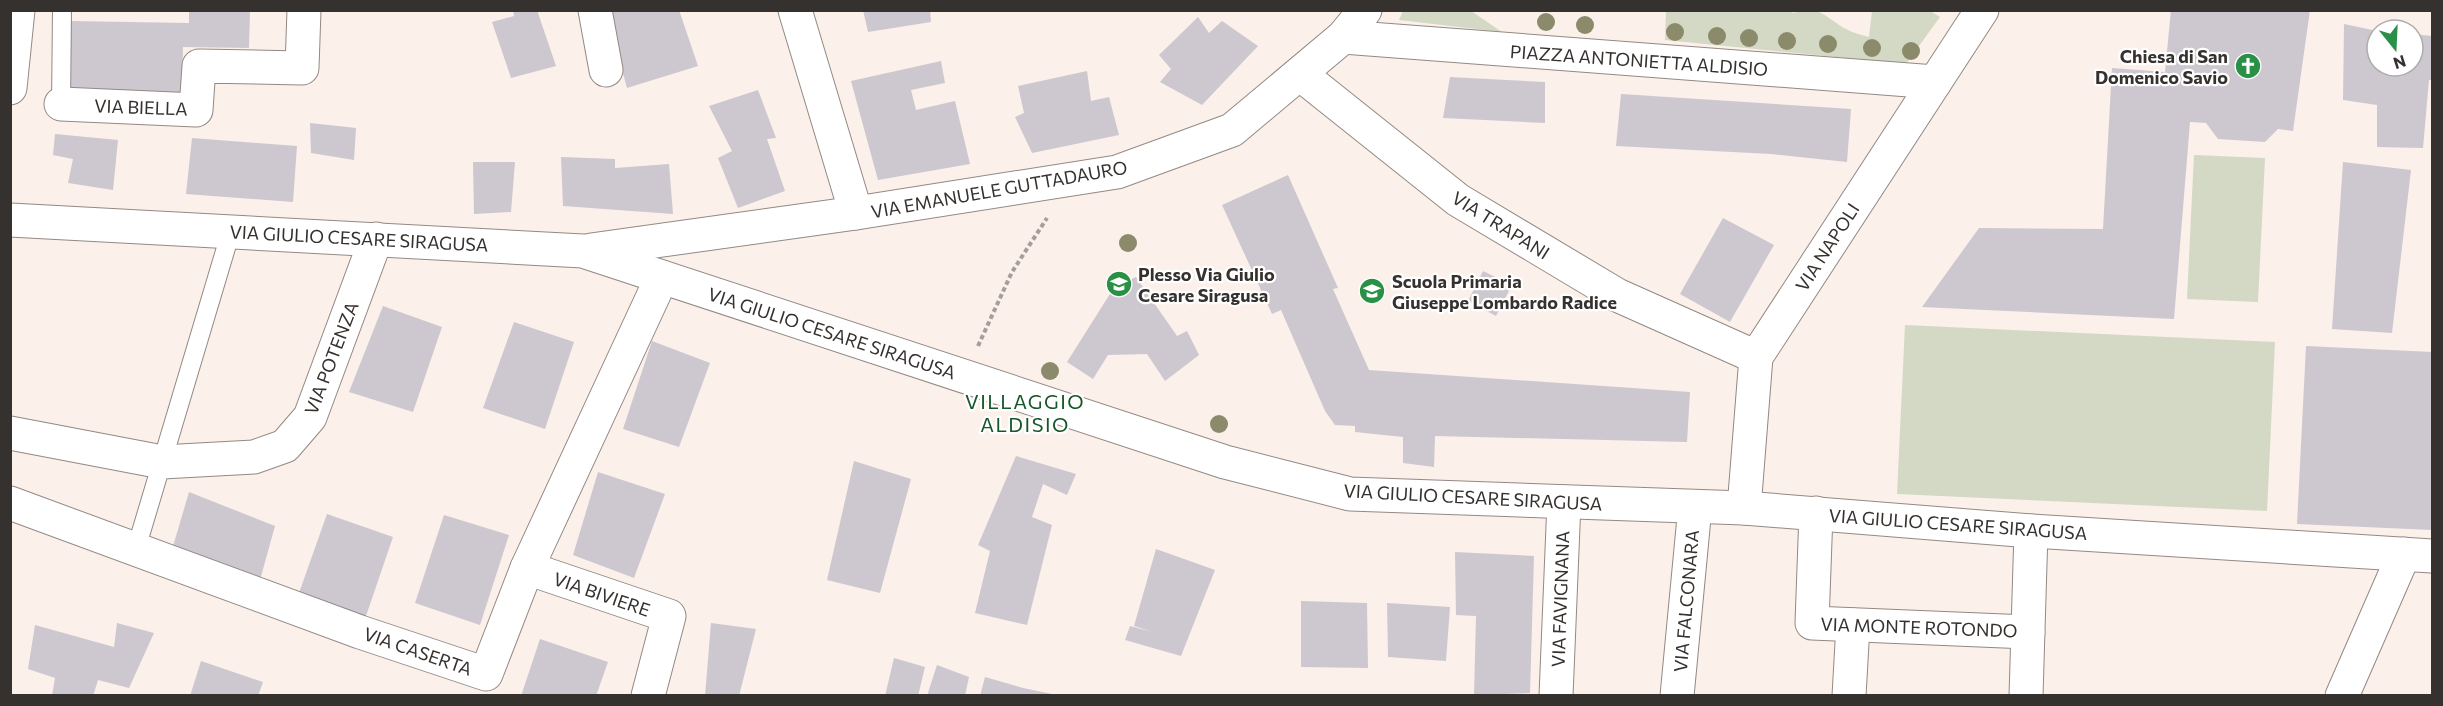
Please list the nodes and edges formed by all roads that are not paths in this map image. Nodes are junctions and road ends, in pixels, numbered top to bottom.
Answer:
1 (18, 10) edge
2 (62, 10) edge
3 (304, 10) edge
4 (595, 10) edge
5 (795, 10) edge
6 (1365, 10) edge
7 (1982, 10) edge
8 (1343, 37) junction
9 (606, 70) dead end
10 (1300, 74) junction
11 (1935, 82) junction
12 (10, 88) edge
13 (61, 104) joint
14 (856, 213) junction
15 (10, 220) edge
16 (231, 231) junction
17 (376, 239) junction
18 (584, 251) junction
19 (662, 277) junction
20 (1756, 357) junction
21 (10, 433) edge
22 (162, 462) junction
23 (1564, 502) junction
24 (10, 503) edge
25 (1695, 507) junction
26 (1744, 508) junction
27 (1816, 513) junction
28 (2031, 531) junction
29 (136, 549) junction
30 (2418, 555) edge
31 (527, 568) junction
32 (1853, 625) junction
33 (2028, 632) junction
34 (648, 696) edge
35 (1556, 696) edge
36 (1677, 696) edge
37 (1849, 696) edge
38 (2026, 696) edge
39 (2342, 696) edge

1 - 12 street
2 - 13 lane
3 - 13 street, VIA BIELLA
4 - 9 street
5 - 14 street
6 - 8 street, VIA EMANUELE GUTTADAURO
7 - 11 street, VIA NAPOLI
8 - 10 street, VIA EMANUELE GUTTADAURO
8 - 11 street, PIAZZA ANTONIETTA ALDISIO
10 - 14 street, VIA EMANUELE GUTTADAURO
10 - 20 street, VIA TRAPANI
11 - 20 street, VIA NAPOLI
14 - 18 street, VIA EMANUELE GUTTADAURO
15 - 16 street, VIA GIULIO CESARE SIRAGUSA
16 - 17 street, VIA GIULIO CESARE SIRAGUSA
16 - 22 lane
17 - 18 street, VIA GIULIO CESARE SIRAGUSA
17 - 22 street, VIA POTENZA
18 - 19 street, VIA GIULIO CESARE SIRAGUSA
19 - 23 street, VIA GIULIO CESARE SIRAGUSA
19 - 31 street, VIA CASERTA
20 - 26 street, VIA NAPOLI
21 - 22 street, VIA POTENZA
22 - 29 lane
23 - 25 street, VIA GIULIO CESARE SIRAGUSA
23 - 35 street, VIA FAVIGNANA
24 - 29 street, VIA CASERTA
25 - 26 street, VIA GIULIO CESARE SIRAGUSA
25 - 36 street, VIA FALCONARA
26 - 27 street, VIA GIULIO CESARE SIRAGUSA
27 - 28 street, VIA GIULIO CESARE SIRAGUSA
27 - 32 street, VIA MONTE ROTONDO
28 - 30 street, VIA GIULIO CESARE SIRAGUSA
28 - 33 street
29 - 31 street, VIA CASERTA
30 - 39 street
31 - 34 street, VIA BIVIERE
32 - 33 street, VIA MONTE ROTONDO
32 - 37 street
33 - 38 street

